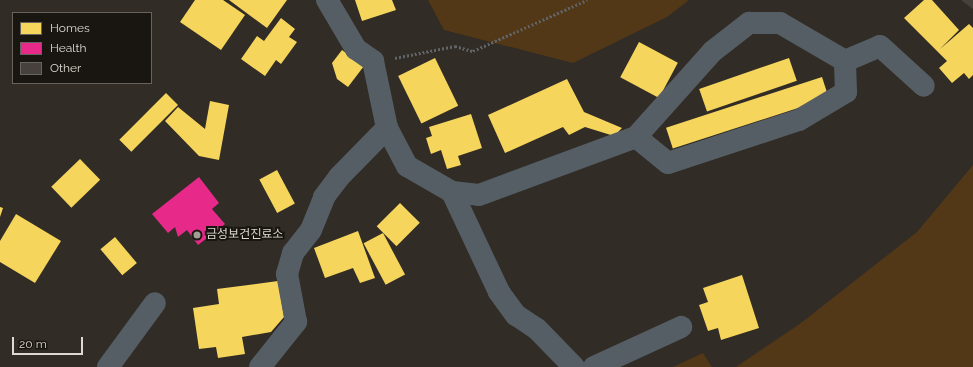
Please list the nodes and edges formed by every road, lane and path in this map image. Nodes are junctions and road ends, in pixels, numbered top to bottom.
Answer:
1 (327, 0) edge
2 (587, 0) edge
3 (373, 61) junction
4 (845, 61) junction
5 (924, 86) dead end
6 (387, 128) junction
7 (636, 137) junction
8 (452, 192) junction
9 (155, 303) dead end
10 (681, 327) dead end
11 (108, 367) edge
12 (260, 367) edge
13 (574, 367) edge
14 (594, 367) edge

1 - 3 street
2 - 3 path
3 - 6 street
4 - 5 street
4 - 7 street
4 - 7 street
6 - 8 street
6 - 12 street
7 - 8 street
8 - 13 street
9 - 11 street
10 - 14 street

